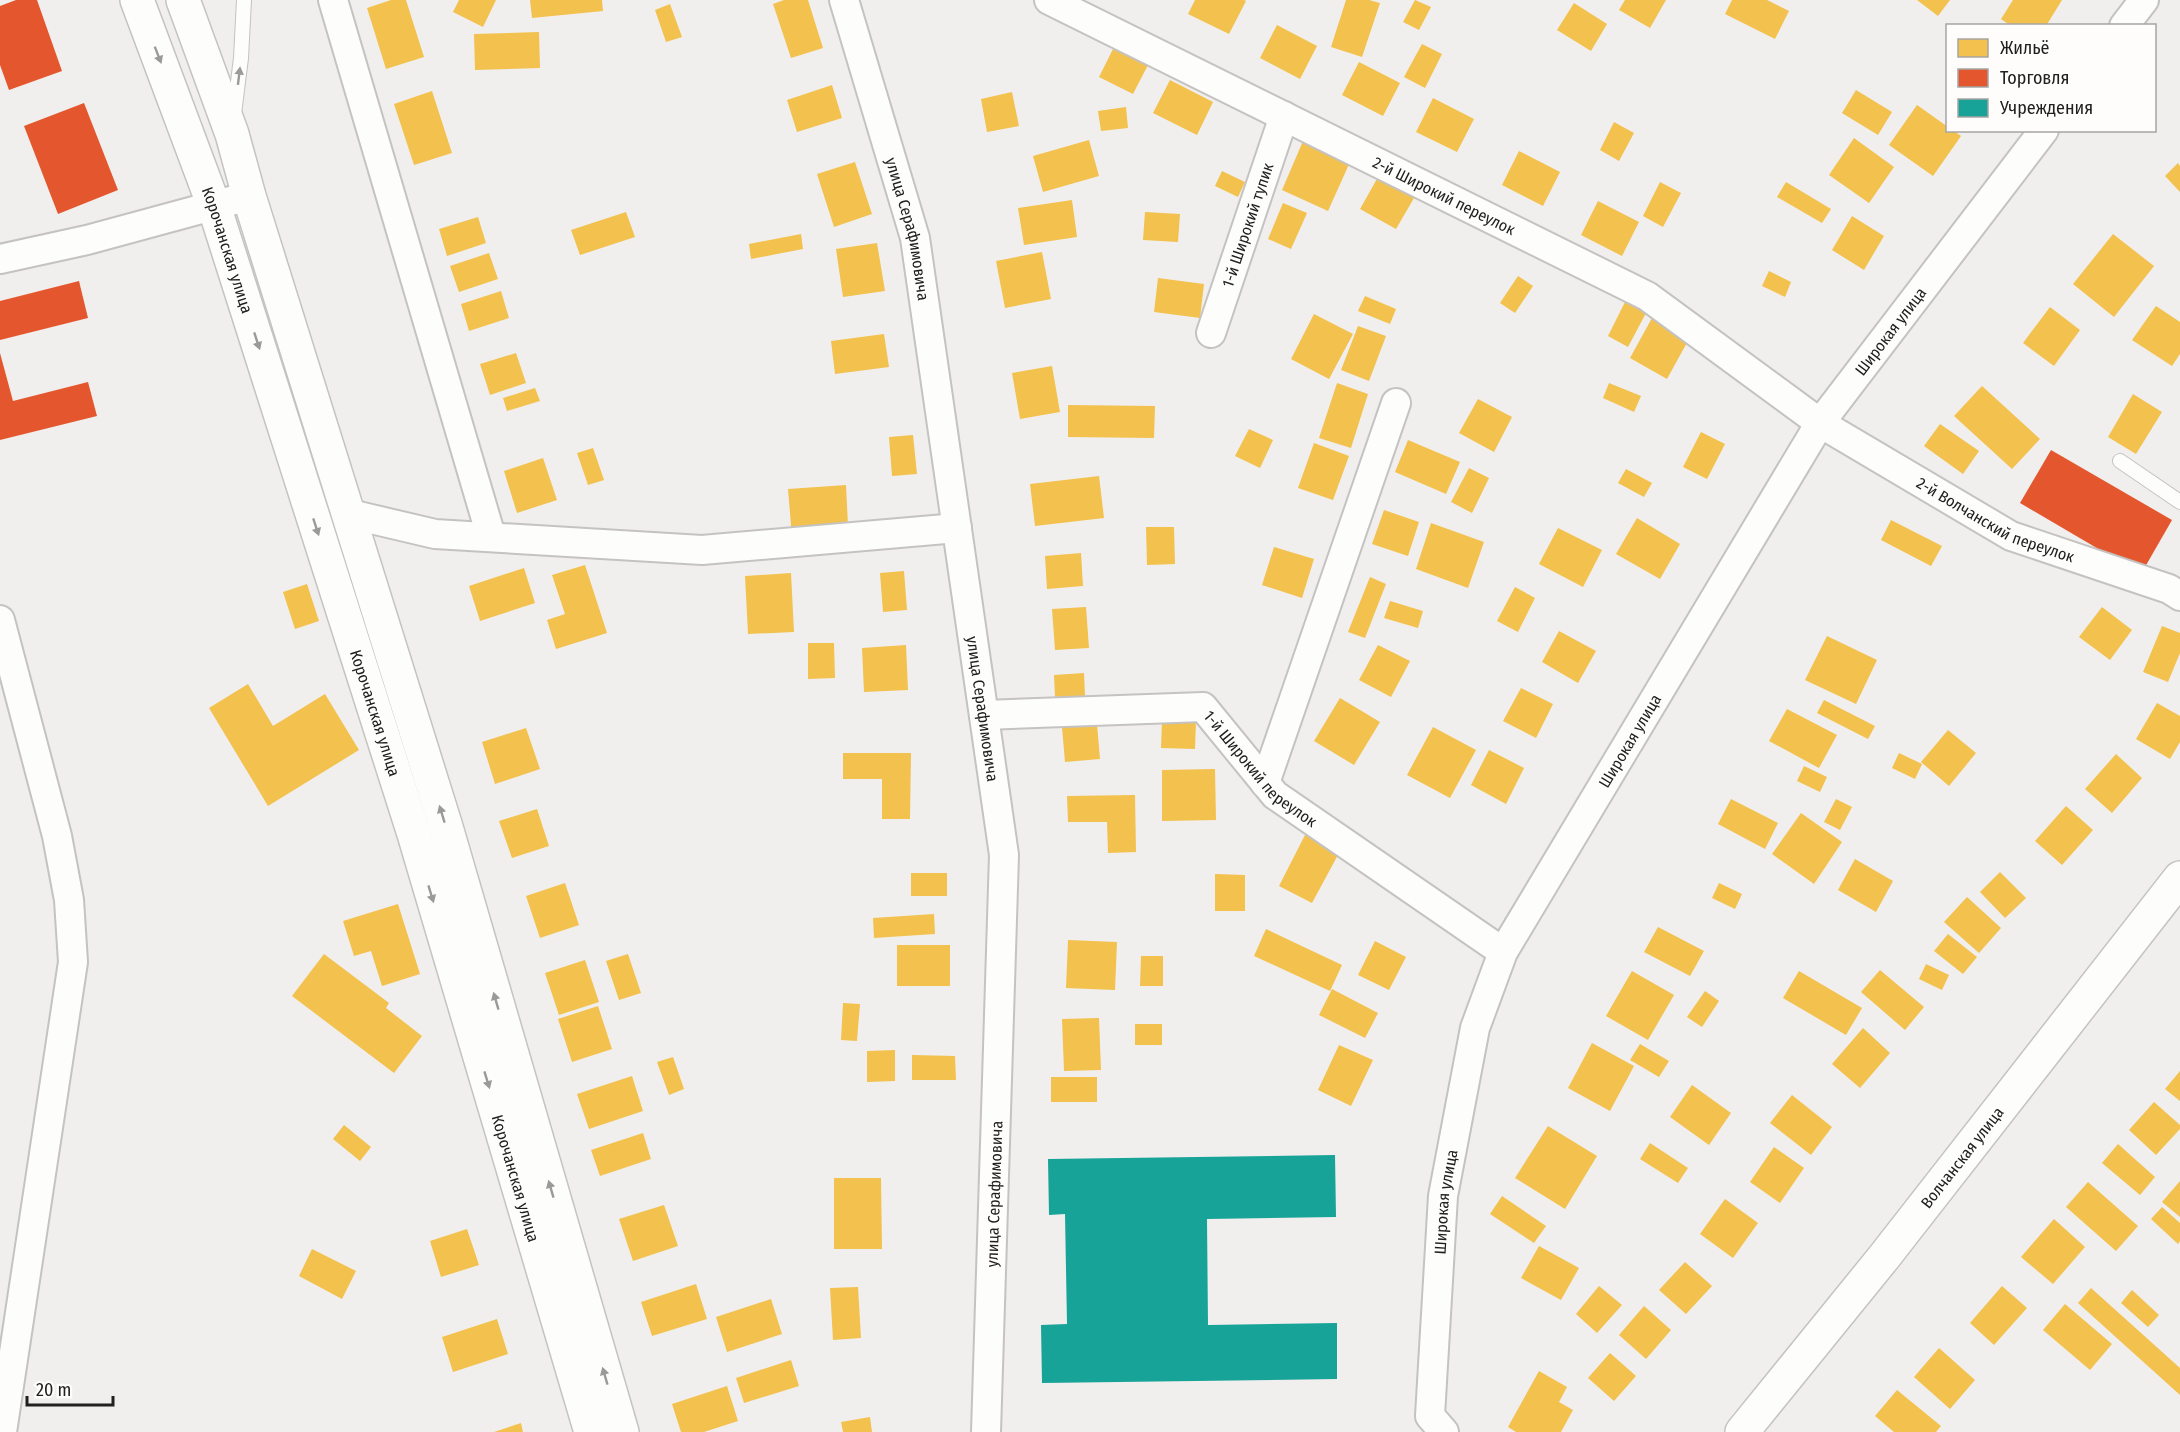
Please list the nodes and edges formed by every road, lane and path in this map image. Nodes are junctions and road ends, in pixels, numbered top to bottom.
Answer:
1 (137, 0) edge
2 (183, 0) edge
3 (244, 0) edge
4 (333, 0) edge
5 (844, 0) edge
6 (1049, 0) edge
7 (2142, 1) edge
8 (2125, 24) edge
9 (1284, 116) junction
10 (2042, 132) edge
11 (232, 134) junction
12 (249, 196) junction
13 (214, 206) junction
14 (0, 259) edge
15 (1211, 333) dead end
16 (1396, 402) dead end
17 (1820, 423) junction
18 (2120, 461) dead end
19 (2180, 502) edge
20 (350, 514) junction
21 (957, 528) junction
22 (490, 536) junction
23 (2174, 589) edge
24 (0, 620) edge
25 (984, 715) junction
26 (1265, 783) junction
27 (2180, 878) edge
28 (1503, 952) junction
29 (2, 1432) edge
30 (591, 1432) edge
31 (622, 1432) edge
32 (986, 1432) edge
33 (1444, 1432) edge
34 (1742, 1432) edge

1 -> 13 main road, Корочанская улица
2 - 11 main road, Корочанская улица
11 -> 3 lane
4 - 22 street
5 - 21 street, улица Серафимовича
6 - 9 street, 2-й Широкий переулок
7 - 8 street
9 - 15 street, 1-й Широкий тупик
9 - 17 street, 2-й Широкий переулок
10 - 17 street, Широкая улица
11 - 12 main road, Корочанская улица
12 - 13 street
12 - 20 main road, Корочанская улица
13 - 14 street
13 -> 30 main road, Корочанская улица
16 - 26 street
17 - 23 street, 2-й Волчанский переулок
17 - 28 street, Широкая улица
18 - 19 lane
20 - 22 street
31 -> 20 main road, Корочанская улица
21 - 22 street
21 - 25 street, улица Серафимовича
24 - 29 street
25 - 26 street, 1-й Широкий переулок
25 - 32 street, улица Серафимовича
26 - 28 street, 1-й Широкий переулок
27 - 34 main road, Волчанская улица
28 - 33 street, Широкая улица

